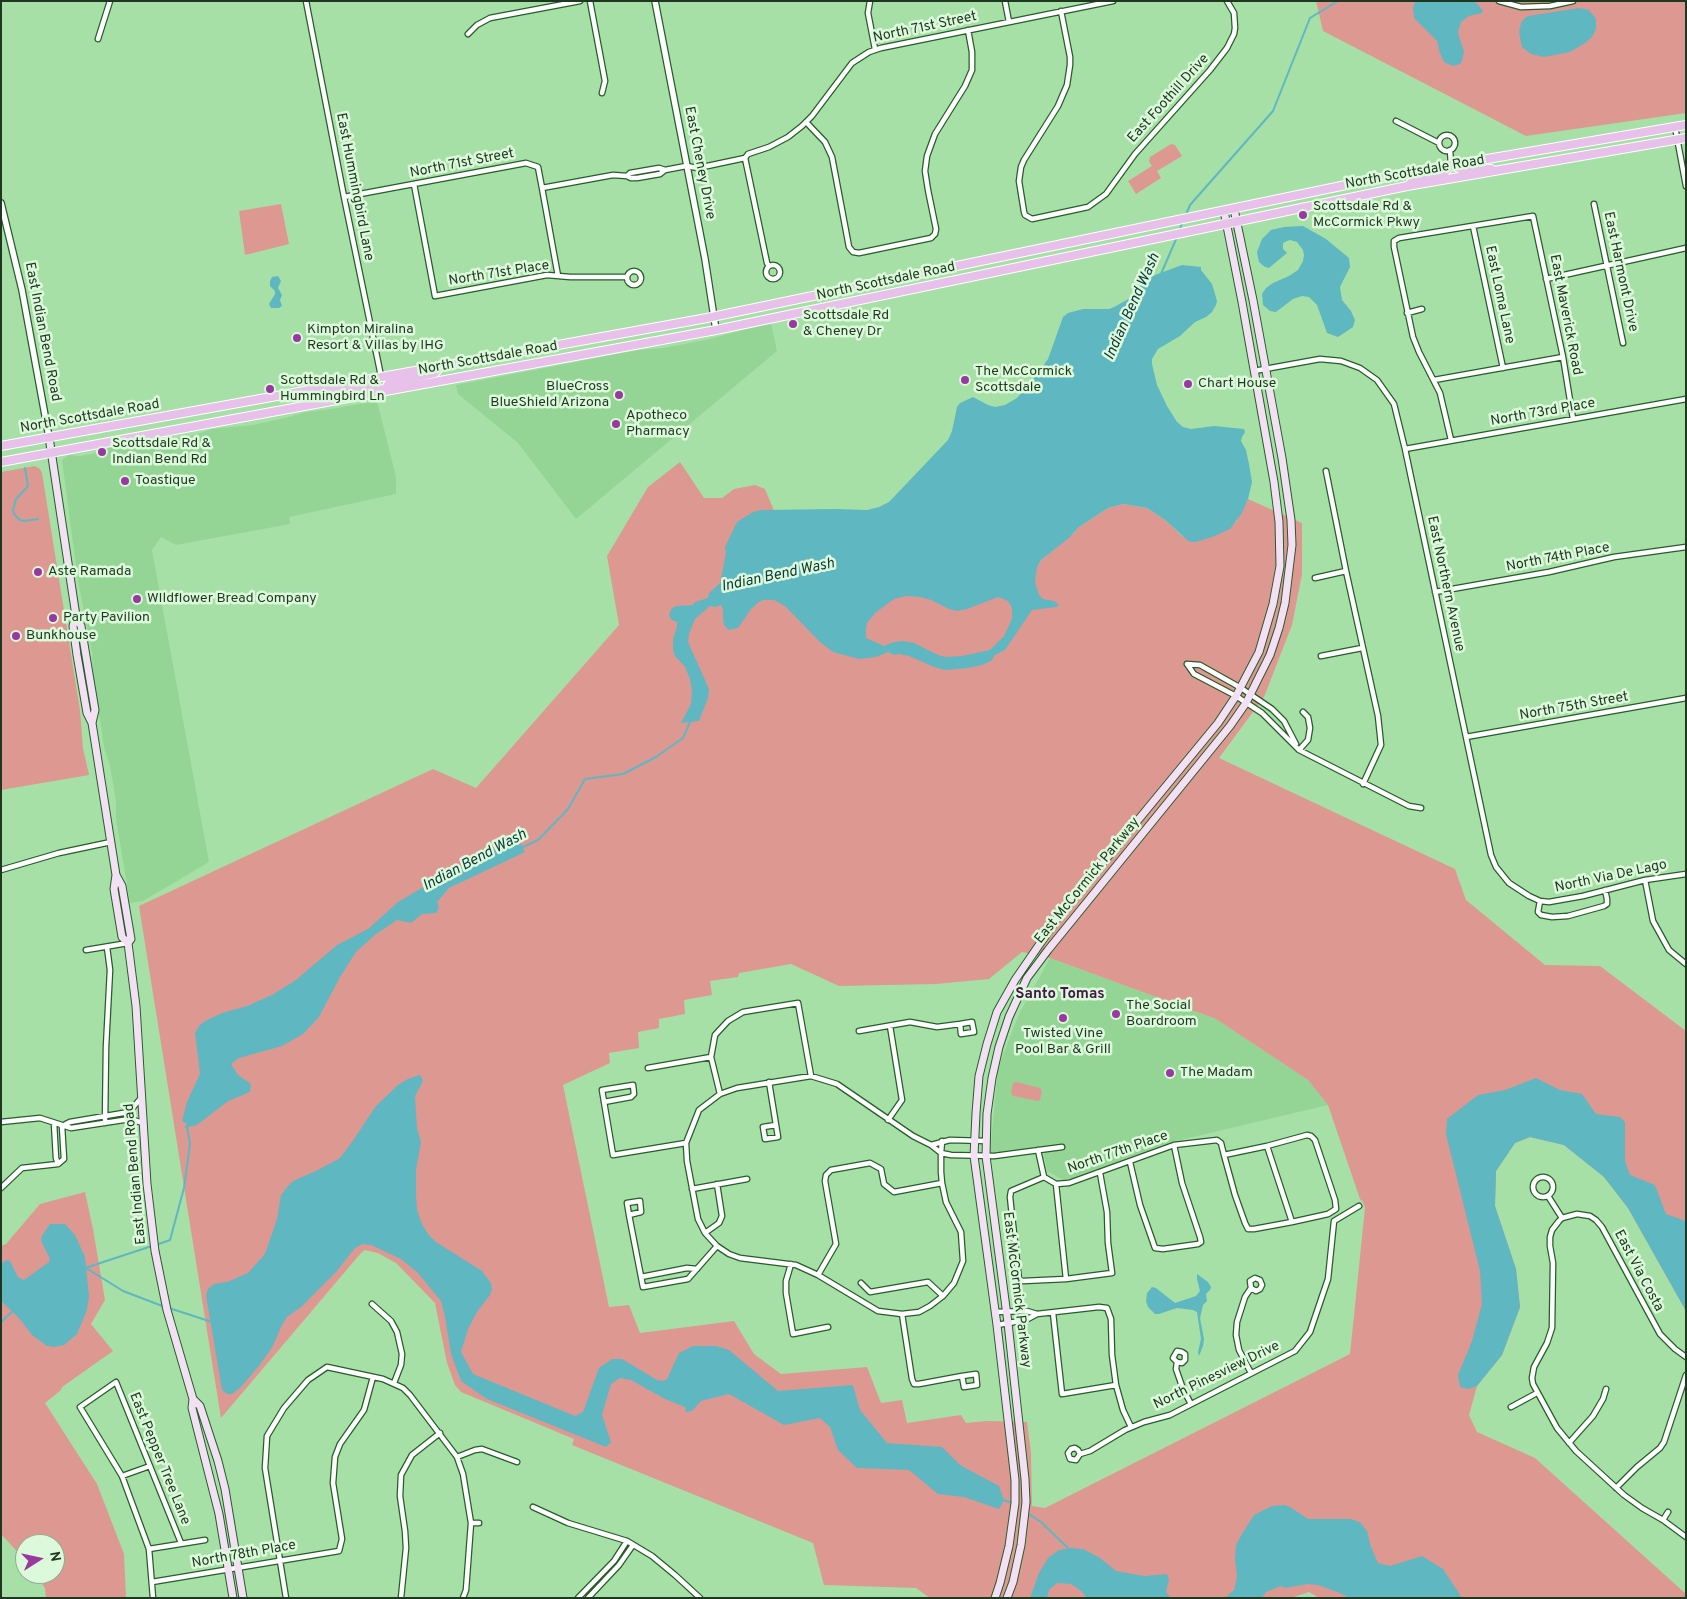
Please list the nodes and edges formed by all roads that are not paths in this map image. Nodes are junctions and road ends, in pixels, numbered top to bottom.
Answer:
1 (110, 1) edge
2 (306, 1) edge
3 (580, 1) edge
4 (590, 1) edge
5 (655, 1) edge
6 (870, 1) edge
7 (1005, 1) edge
8 (1113, 1) edge
9 (1228, 1) edge
10 (1499, 1) edge
11 (1572, 1) edge
12 (1102, 2) edge
13 (1061, 12) junction
14 (1009, 22) junction
15 (968, 30) junction
16 (468, 34) dead end
17 (98, 39) dead end
18 (876, 49) junction
19 (602, 93) dead end
20 (806, 122) junction
21 (1396, 122) dead end
22 (1686, 125) edge
23 (1675, 127) junction
24 (1686, 138) edge
25 (1677, 140) junction
26 (1439, 143) junction
27 (1450, 150) junction
28 (746, 158) junction
29 (1451, 165) junction
30 (686, 166) junction
31 (650, 169) junction
32 (665, 170) junction
33 (1502, 170) junction
34 (651, 175) junction
35 (626, 176) junction
36 (414, 184) junction
37 (1407, 186) junction
38 (1686, 186) edge
39 (542, 188) junction
40 (344, 197) junction
41 (1, 203) edge
42 (1594, 204) dead end
43 (1234, 209) junction
44 (1222, 211) junction
45 (1236, 222) junction
46 (1226, 223) junction
47 (1473, 226) junction
48 (1686, 248) edge
49 (768, 266) dead end
50 (1607, 266) junction
51 (558, 276) junction
52 (627, 277) dead end
53 (1546, 278) junction
54 (1422, 309) dead end
55 (1407, 313) junction
56 (714, 317) junction
57 (716, 330) junction
58 (1623, 343) dead end
59 (1562, 357) junction
60 (441, 366) junction
61 (1502, 368) junction
62 (1266, 369) junction
63 (1254, 371) junction
64 (381, 376) junction
65 (1434, 380) junction
66 (324, 386) junction
67 (384, 391) junction
68 (1686, 399) edge
69 (1573, 419) junction
70 (50, 437) junction
71 (1451, 440) junction
72 (1, 446) edge
73 (1405, 449) junction
74 (52, 453) junction
75 (1, 462) edge
76 (1326, 471) dead end
77 (1686, 547) edge
78 (1280, 566) junction
79 (1290, 568) junction
80 (1346, 571) junction
81 (1315, 578) dead end
82 (1435, 592) junction
83 (1362, 648) junction
84 (1321, 656) dead end
85 (1241, 688) junction
86 (1251, 694) junction
87 (1236, 696) junction
88 (1686, 698) edge
89 (1246, 703) junction
90 (1302, 712) dead end
91 (1466, 737) junction
92 (1299, 750) junction
93 (1363, 784) junction
94 (1420, 808) dead end
95 (111, 842) junction
96 (1, 870) edge
97 (1686, 874) edge
98 (1645, 880) junction
99 (1605, 890) junction
100 (1540, 901) junction
101 (128, 943) junction
102 (107, 946) junction
103 (86, 950) dead end
104 (1686, 964) edge
105 (1015, 980) junction
106 (1024, 985) junction
107 (960, 1024) dead end
108 (890, 1026) junction
109 (859, 1031) dead end
110 (711, 1057) junction
111 (648, 1068) dead end
112 (811, 1076) junction
113 (769, 1082) junction
114 (720, 1094) junction
115 (142, 1097) junction
116 (604, 1102) junction
117 (105, 1117) junction
118 (888, 1120) junction
119 (1, 1122) edge
120 (54, 1123) junction
121 (105, 1123) junction
122 (143, 1123) junction
123 (776, 1125) dead end
124 (62, 1126) junction
125 (942, 1141) junction
126 (975, 1141) junction
127 (987, 1141) junction
128 (64, 1142) junction
129 (686, 1143) junction
130 (55, 1144) junction
131 (931, 1144) junction
132 (1174, 1145) junction
133 (1267, 1146) junction
134 (1062, 1147) dead end
135 (1038, 1150) junction
136 (941, 1153) junction
137 (1224, 1155) junction
138 (974, 1156) junction
139 (986, 1156) junction
140 (1130, 1162) junction
141 (58, 1164) junction
142 (1100, 1173) junction
143 (1044, 1177) junction
144 (747, 1179) dead end
145 (942, 1183) junction
146 (716, 1184) junction
147 (1056, 1184) junction
148 (1, 1188) edge
149 (692, 1188) junction
150 (1548, 1196) junction
151 (1359, 1206) dead end
152 (629, 1215) dead end
153 (1562, 1218) junction
154 (1292, 1222) junction
155 (706, 1233) junction
156 (717, 1246) junction
157 (790, 1264) junction
158 (697, 1268) junction
159 (818, 1275) junction
160 (641, 1276) junction
161 (1066, 1279) junction
162 (862, 1283) dead end
163 (1251, 1288) dead end
164 (943, 1296) junction
165 (372, 1304) dead end
166 (1006, 1311) junction
167 (995, 1312) junction
168 (1052, 1313) junction
169 (902, 1314) junction
170 (1038, 1314) junction
171 (1008, 1323) junction
172 (997, 1325) junction
173 (828, 1327) dead end
174 (1686, 1357) edge
175 (326, 1361) dead end
176 (1177, 1362) dead end
177 (327, 1367) junction
178 (1251, 1373) junction
179 (1686, 1375) edge
180 (962, 1376) dead end
181 (373, 1377) junction
182 (394, 1383) junction
183 (1116, 1385) junction
184 (1606, 1389) dead end
185 (1537, 1393) junction
186 (193, 1399) junction
187 (1191, 1404) junction
188 (1511, 1407) dead end
189 (1130, 1427) junction
190 (440, 1433) junction
191 (1569, 1443) junction
192 (1080, 1454) dead end
193 (457, 1457) junction
194 (517, 1462) dead end
195 (150, 1466) junction
196 (122, 1476) junction
197 (1616, 1488) junction
198 (533, 1507) dead end
199 (1668, 1512) dead end
200 (1663, 1520) junction
201 (471, 1523) junction
202 (479, 1523) dead end
203 (1686, 1537) edge
204 (205, 1540) dead end
205 (626, 1541) junction
206 (181, 1543) junction
207 (633, 1545) junction
208 (149, 1549) junction
209 (280, 1561) junction
210 (238, 1568) junction
211 (228, 1570) junction
212 (152, 1582) junction
213 (153, 1598) edge
214 (233, 1598) edge
215 (243, 1598) edge
216 (286, 1598) edge
217 (401, 1598) edge
218 (463, 1598) edge
219 (578, 1598) edge
220 (588, 1598) edge
221 (700, 1598) edge
222 (995, 1598) edge
223 (1007, 1598) edge

1 - 17 street
2 - 40 street, East Hummingbird Lane
3 - 16 street
4 - 19 street
5 - 30 street, East Cheney Drive
6 - 18 street
7 - 14 street
8 - 12 street, North 71st Street
9 - 13 street, East Foothill Drive
10 - 11 street
12 - 13 street, North 71st Street
13 - 14 street, North 71st Street
14 - 15 street, North 71st Street
15 - 18 street, North 71st Street
15 - 20 street
18 - 20 street, North 71st Street
20 - 28 street, North 71st Street
21 - 26 street
22 - 23 main road, North Scottsdale Road
23 - 25 street
23 - 29 main road, North Scottsdale Road
24 - 25 main road, North Scottsdale Road
25 - 33 main road, North Scottsdale Road
25 - 38 street
26 - 27 street
26 - 27 street
27 - 29 street
28 - 30 street, North 71st Street
28 - 49 street
29 - 33 main road
29 - 37 main road
29 - 43 main road, North Scottsdale Road
30 - 32 street, North 71st Street
30 - 56 street, East Cheney Drive
31 - 32 street, North 71st Street
31 - 34 street
31 - 35 street, North 71st Street
32 - 34 street, North 71st Street
33 - 37 main road, North Scottsdale Road
34 - 35 street, North 71st Street
35 - 39 street, North 71st Street
36 - 39 street, North 71st Street
36 - 40 street, North 71st Street
36 - 51 street, North 71st Place
37 - 45 main road, North Scottsdale Road
39 - 51 street
40 - 64 street, East Hummingbird Lane
41 - 70 street, East Indian Bend Road
42 - 50 street, East Harmont Drive
43 - 44 main road, North Scottsdale Road
43 - 45 main road, East McCormick Parkway
44 - 46 main road, East McCormick Parkway
44 - 56 main road, North Scottsdale Road
45 - 46 main road, North Scottsdale Road
45 - 62 main road, East McCormick Parkway
46 - 57 main road, North Scottsdale Road
46 - 63 main road, East McCormick Parkway
47 - 53 street, East Maverick Road
47 - 55 street
47 - 61 street, East Loma Lane
48 - 50 street
50 - 53 street
50 - 58 street, East Harmont Drive
51 - 52 street, North 71st Place
53 - 59 street, East Maverick Road
54 - 55 street
55 - 65 street
56 - 57 street, East Cheney Drive
56 - 60 main road, North Scottsdale Road
57 - 67 main road, North Scottsdale Road
59 - 61 street
59 - 69 street, East Maverick Road
60 - 64 main road, North Scottsdale Road
60 - 67 main road
61 - 65 street
62 - 63 street, East Northern Avenue
62 - 73 street, East Northern Avenue
62 - 79 main road, East McCormick Parkway
63 - 78 main road, East McCormick Parkway
64 - 66 main road, North Scottsdale Road
65 - 71 street
66 - 67 main road
66 - 70 main road, North Scottsdale Road
67 - 74 main road, North Scottsdale Road
68 - 69 street, North 73rd Place
69 - 71 street, North 73rd Place
70 - 72 main road, North Scottsdale Road
70 - 74 main road, East Indian Bend Road
71 - 73 street, North 73rd Place
73 - 82 street, East Northern Avenue
74 - 75 main road, North Scottsdale Road
74 - 95 main road, East Indian Bend Road
76 - 80 street
77 - 82 street, North 74th Place
78 - 79 main road
78 - 85 main road, East McCormick Parkway
79 - 86 main road, East McCormick Parkway
80 - 81 street
80 - 83 street
82 - 91 street, East Northern Avenue
83 - 84 street
83 - 93 street
85 - 86 street
85 - 87 main road, East McCormick Parkway
85 - 87 street
86 - 89 main road, East McCormick Parkway
86 - 92 street
87 - 89 street
87 - 105 main road, East McCormick Parkway
88 - 91 street, North 75th Street
89 - 92 street
89 - 106 main road, East McCormick Parkway
90 - 92 street
91 - 100 street, East Northern Avenue
92 - 93 street
93 - 94 street
95 - 96 street
95 - 101 main road, East Indian Bend Road
97 - 98 street, North Via De Lago
98 - 99 street, North Via De Lago
98 - 104 street
99 - 100 street, North Via De Lago
99 - 100 street
101 - 102 street
101 - 115 main road, East Indian Bend Road
102 - 103 street
102 - 117 street
105 - 106 main road
105 - 126 main road, East McCormick Parkway
106 - 127 main road, East McCormick Parkway
107 - 108 street
108 - 109 street
108 - 118 street
110 - 111 street
110 - 112 street
110 - 114 street
112 - 113 street
112 - 118 street
113 - 114 street
113 - 123 street
114 - 129 street
115 - 117 street
115 - 122 main road, East Indian Bend Road
116 - 116 street
116 - 129 street
117 - 121 street
117 - 124 street
118 - 131 street
119 - 120 street
120 - 124 street
120 - 130 street
121 - 122 street
121 - 124 street
122 - 186 main road, East Indian Bend Road
124 - 128 street
125 - 126 street
125 - 131 street
125 - 136 street
126 - 127 street
126 - 138 main road, East McCormick Parkway
127 - 139 main road, East McCormick Parkway
128 - 130 street
128 - 141 street
129 - 149 street
130 - 141 street
131 - 136 street
132 - 137 street, North 77th Place
132 - 140 street, North 77th Place
132 - 140 street
133 - 137 street
133 - 154 street
133 - 154 street
134 - 135 street
135 - 139 street
135 - 143 street
136 - 138 street
136 - 145 street
137 - 154 street
138 - 139 street
138 - 167 main road, East McCormick Parkway
139 - 166 main road, East McCormick Parkway
140 - 142 street, North 77th Place
141 - 148 street
142 - 147 street, North 77th Place
142 - 161 street
143 - 147 street, North 77th Place
143 - 161 street
144 - 146 street
145 - 159 street
145 - 164 street
146 - 149 street
146 - 155 street
147 - 161 street
149 - 155 street
150 - 150 street
150 - 153 street
151 - 178 street, North Pinesview Drive
152 - 160 street
153 - 174 street, East Via Costa
153 - 185 street
155 - 156 street
156 - 157 street
156 - 158 street
157 - 159 street
157 - 173 street
158 - 160 street
158 - 160 street
159 - 169 street
162 - 164 street
163 - 178 street
164 - 169 street
165 - 182 street
166 - 167 street
166 - 170 street
166 - 171 main road, East McCormick Parkway
167 - 172 main road, East McCormick Parkway
168 - 170 street
168 - 183 street
168 - 183 street
169 - 180 street
170 - 171 street
171 - 172 street
171 - 223 main road, East McCormick Parkway
172 - 222 main road, East McCormick Parkway
175 - 177 street
176 - 187 street
177 - 181 street
177 - 209 street
178 - 187 street, North Pinesview Drive
179 - 197 street
181 - 182 street
181 - 209 street, North 78th Place
182 - 190 street
183 - 189 street
184 - 191 street
185 - 188 street
185 - 191 street
186 - 210 main road, East Indian Bend Road
186 - 211 main road, East Indian Bend Road
187 - 189 street, North Pinesview Drive
189 - 192 street, North Pinesview Drive
190 - 193 street
190 - 217 street
191 - 197 street
193 - 194 street
193 - 201 street
195 - 196 street
195 - 196 street, East Pepper Tree Lane
195 - 206 street, East Pepper Tree Lane
196 - 208 street
197 - 200 street
198 - 205 street
199 - 200 street
200 - 203 street
201 - 202 street
201 - 218 street
204 - 206 street
205 - 207 street
205 - 219 street
206 - 208 street
207 - 220 street
207 - 221 street
208 - 212 street
209 - 210 street, North 78th Place
209 - 216 street
210 - 211 street, North 78th Place
210 - 215 main road, East Indian Bend Road
211 - 212 street, North 78th Place
211 - 214 main road, East Indian Bend Road
212 - 213 street

